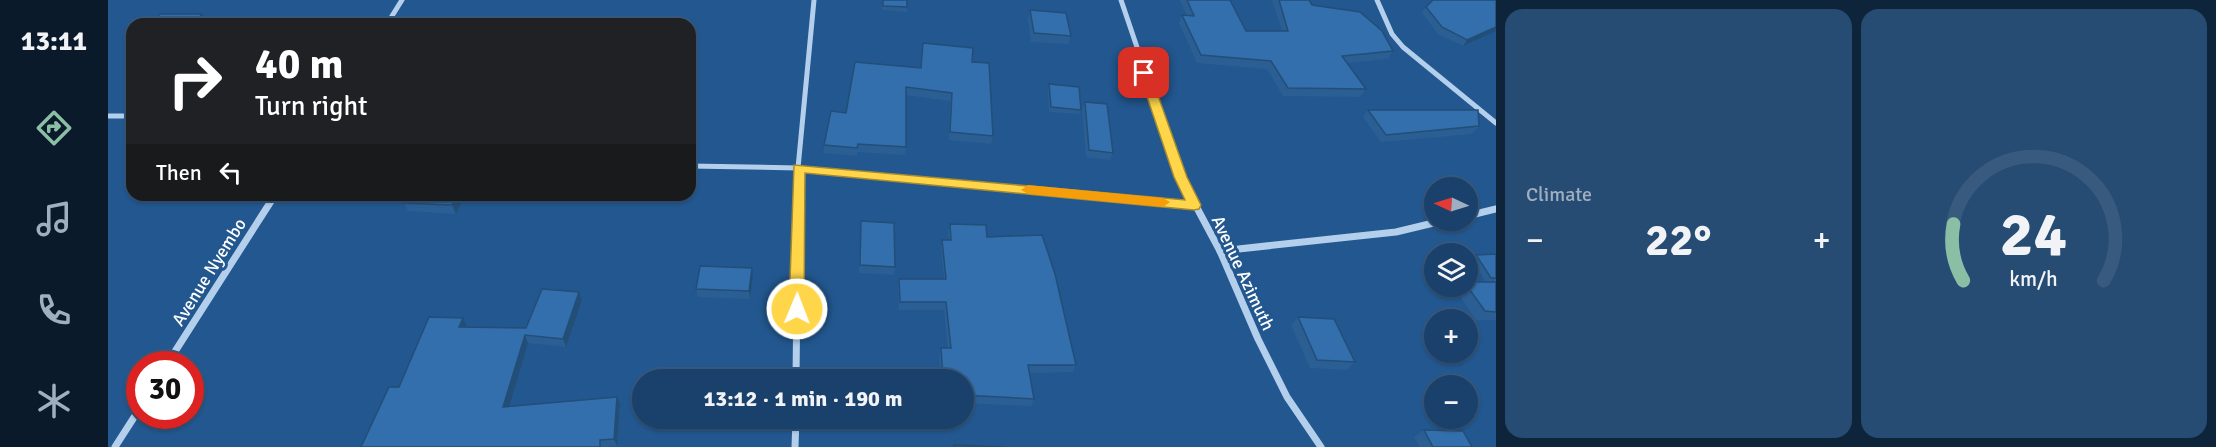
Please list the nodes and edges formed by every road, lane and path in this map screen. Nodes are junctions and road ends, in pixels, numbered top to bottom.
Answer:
1 (402, 0) edge
2 (814, 0) edge
3 (1121, 0) edge
4 (1377, 0) edge
5 (391, 18) edge
6 (108, 116) edge
7 (126, 116) edge
8 (1496, 123) edge
9 (696, 166) edge
10 (798, 168) junction
11 (271, 201) edge
12 (1194, 205) junction
13 (1496, 209) edge
14 (1478, 213) edge
15 (1424, 225) edge
16 (1220, 251) junction
17 (175, 351) edge
18 (796, 369) edge
19 (127, 429) edge
20 (796, 429) edge
21 (115, 447) edge
22 (795, 447) edge
23 (1321, 447) edge

1 - 5 street
2 - 10 street
3 - 12 street, Avenue Azimuth
4 - 8 street
6 - 7 street
9 - 10 street
10 - 12 street
10 - 18 street
11 - 17 street, Avenue Nyembo
12 - 16 street, Avenue Azimuth
13 - 14 street
15 - 16 street
16 - 23 street, Avenue Azimuth
19 - 21 street
20 - 22 street

